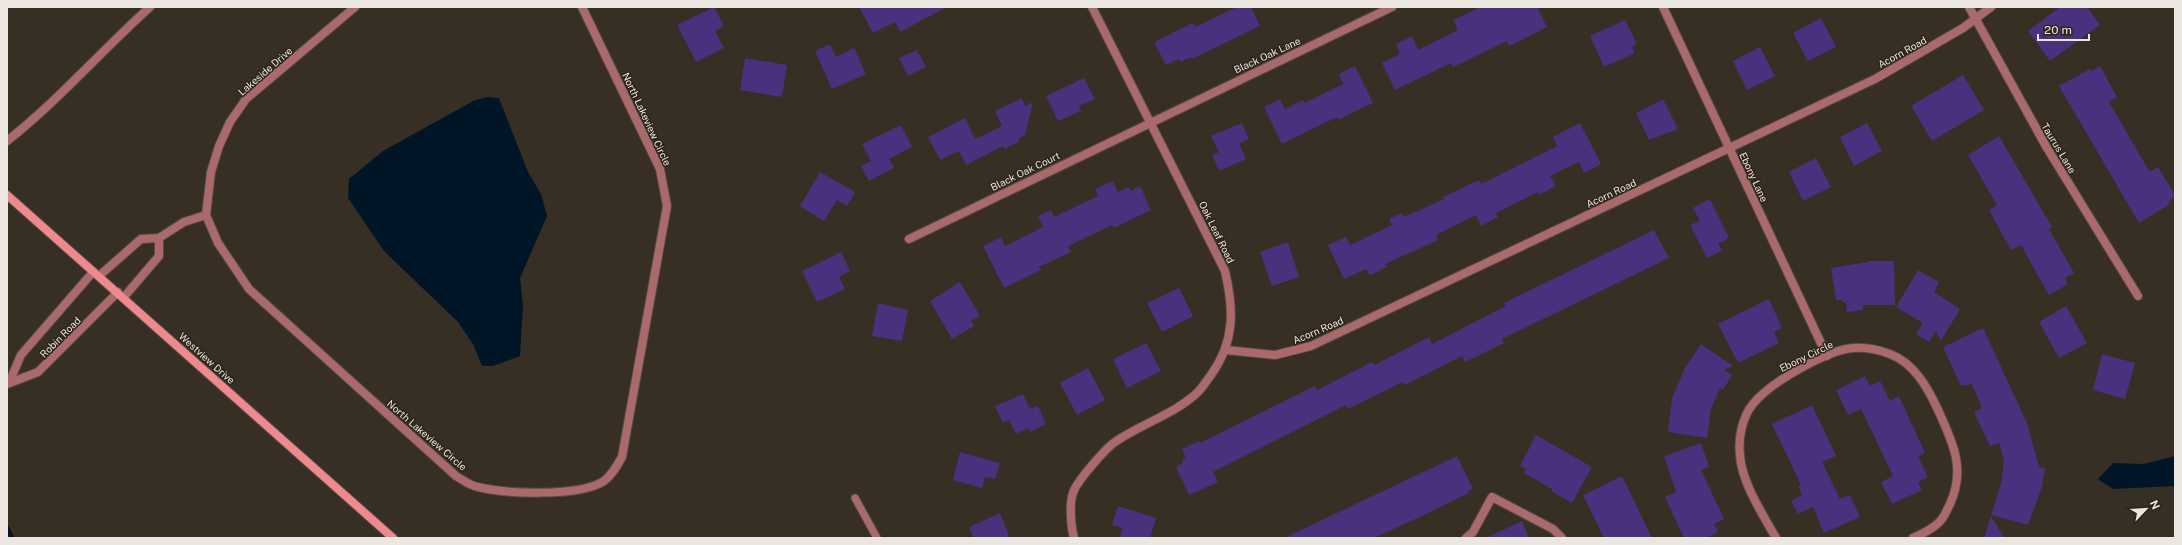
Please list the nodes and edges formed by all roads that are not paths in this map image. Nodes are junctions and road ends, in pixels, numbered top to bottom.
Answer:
1 (150, 7) edge
2 (355, 7) edge
3 (582, 7) edge
4 (1092, 7) edge
5 (1392, 7) edge
6 (1663, 7) edge
7 (1969, 7) edge
8 (1991, 7) edge
9 (1976, 19) junction
10 (1151, 122) junction
11 (7, 142) edge
12 (1730, 149) junction
13 (7, 195) edge
14 (206, 215) junction
15 (159, 238) junction
16 (908, 239) dead end
17 (96, 274) junction
18 (121, 295) junction
19 (2138, 296) dead end
20 (1226, 350) junction
21 (1826, 356) junction
22 (8, 383) edge
23 (855, 498) dead end
24 (393, 538) edge
25 (877, 538) edge
26 (1074, 538) edge
27 (1466, 538) edge
28 (1562, 538) edge
29 (1776, 538) edge
30 (1913, 538) edge

1 - 11 street
2 - 14 street, Lakeside Drive
3 - 14 street, North Lakeview Circle
4 - 10 street, Oak Leaf Road
5 - 10 street, Black Oak Lane
6 - 12 street, Ebony Lane
7 - 9 street, Taurus Lane
8 - 9 street, Acorn Road
9 - 12 street, Acorn Road
9 - 19 street, Taurus Lane
10 - 16 street, Black Oak Court
10 - 20 street, Oak Leaf Road
12 - 20 street, Acorn Road
12 - 21 street, Ebony Lane
13 - 17 street, Westview Drive
14 - 15 street
15 - 17 street
15 - 18 street
17 - 18 street, Westview Drive
17 - 22 street, Robin Road
18 - 22 street, Robin Road
18 - 24 street, Westview Drive
20 - 26 street, Oak Leaf Road
21 - 29 street, Ebony Circle
21 - 30 street, Ebony Circle
23 - 25 lane
27 - 28 street

